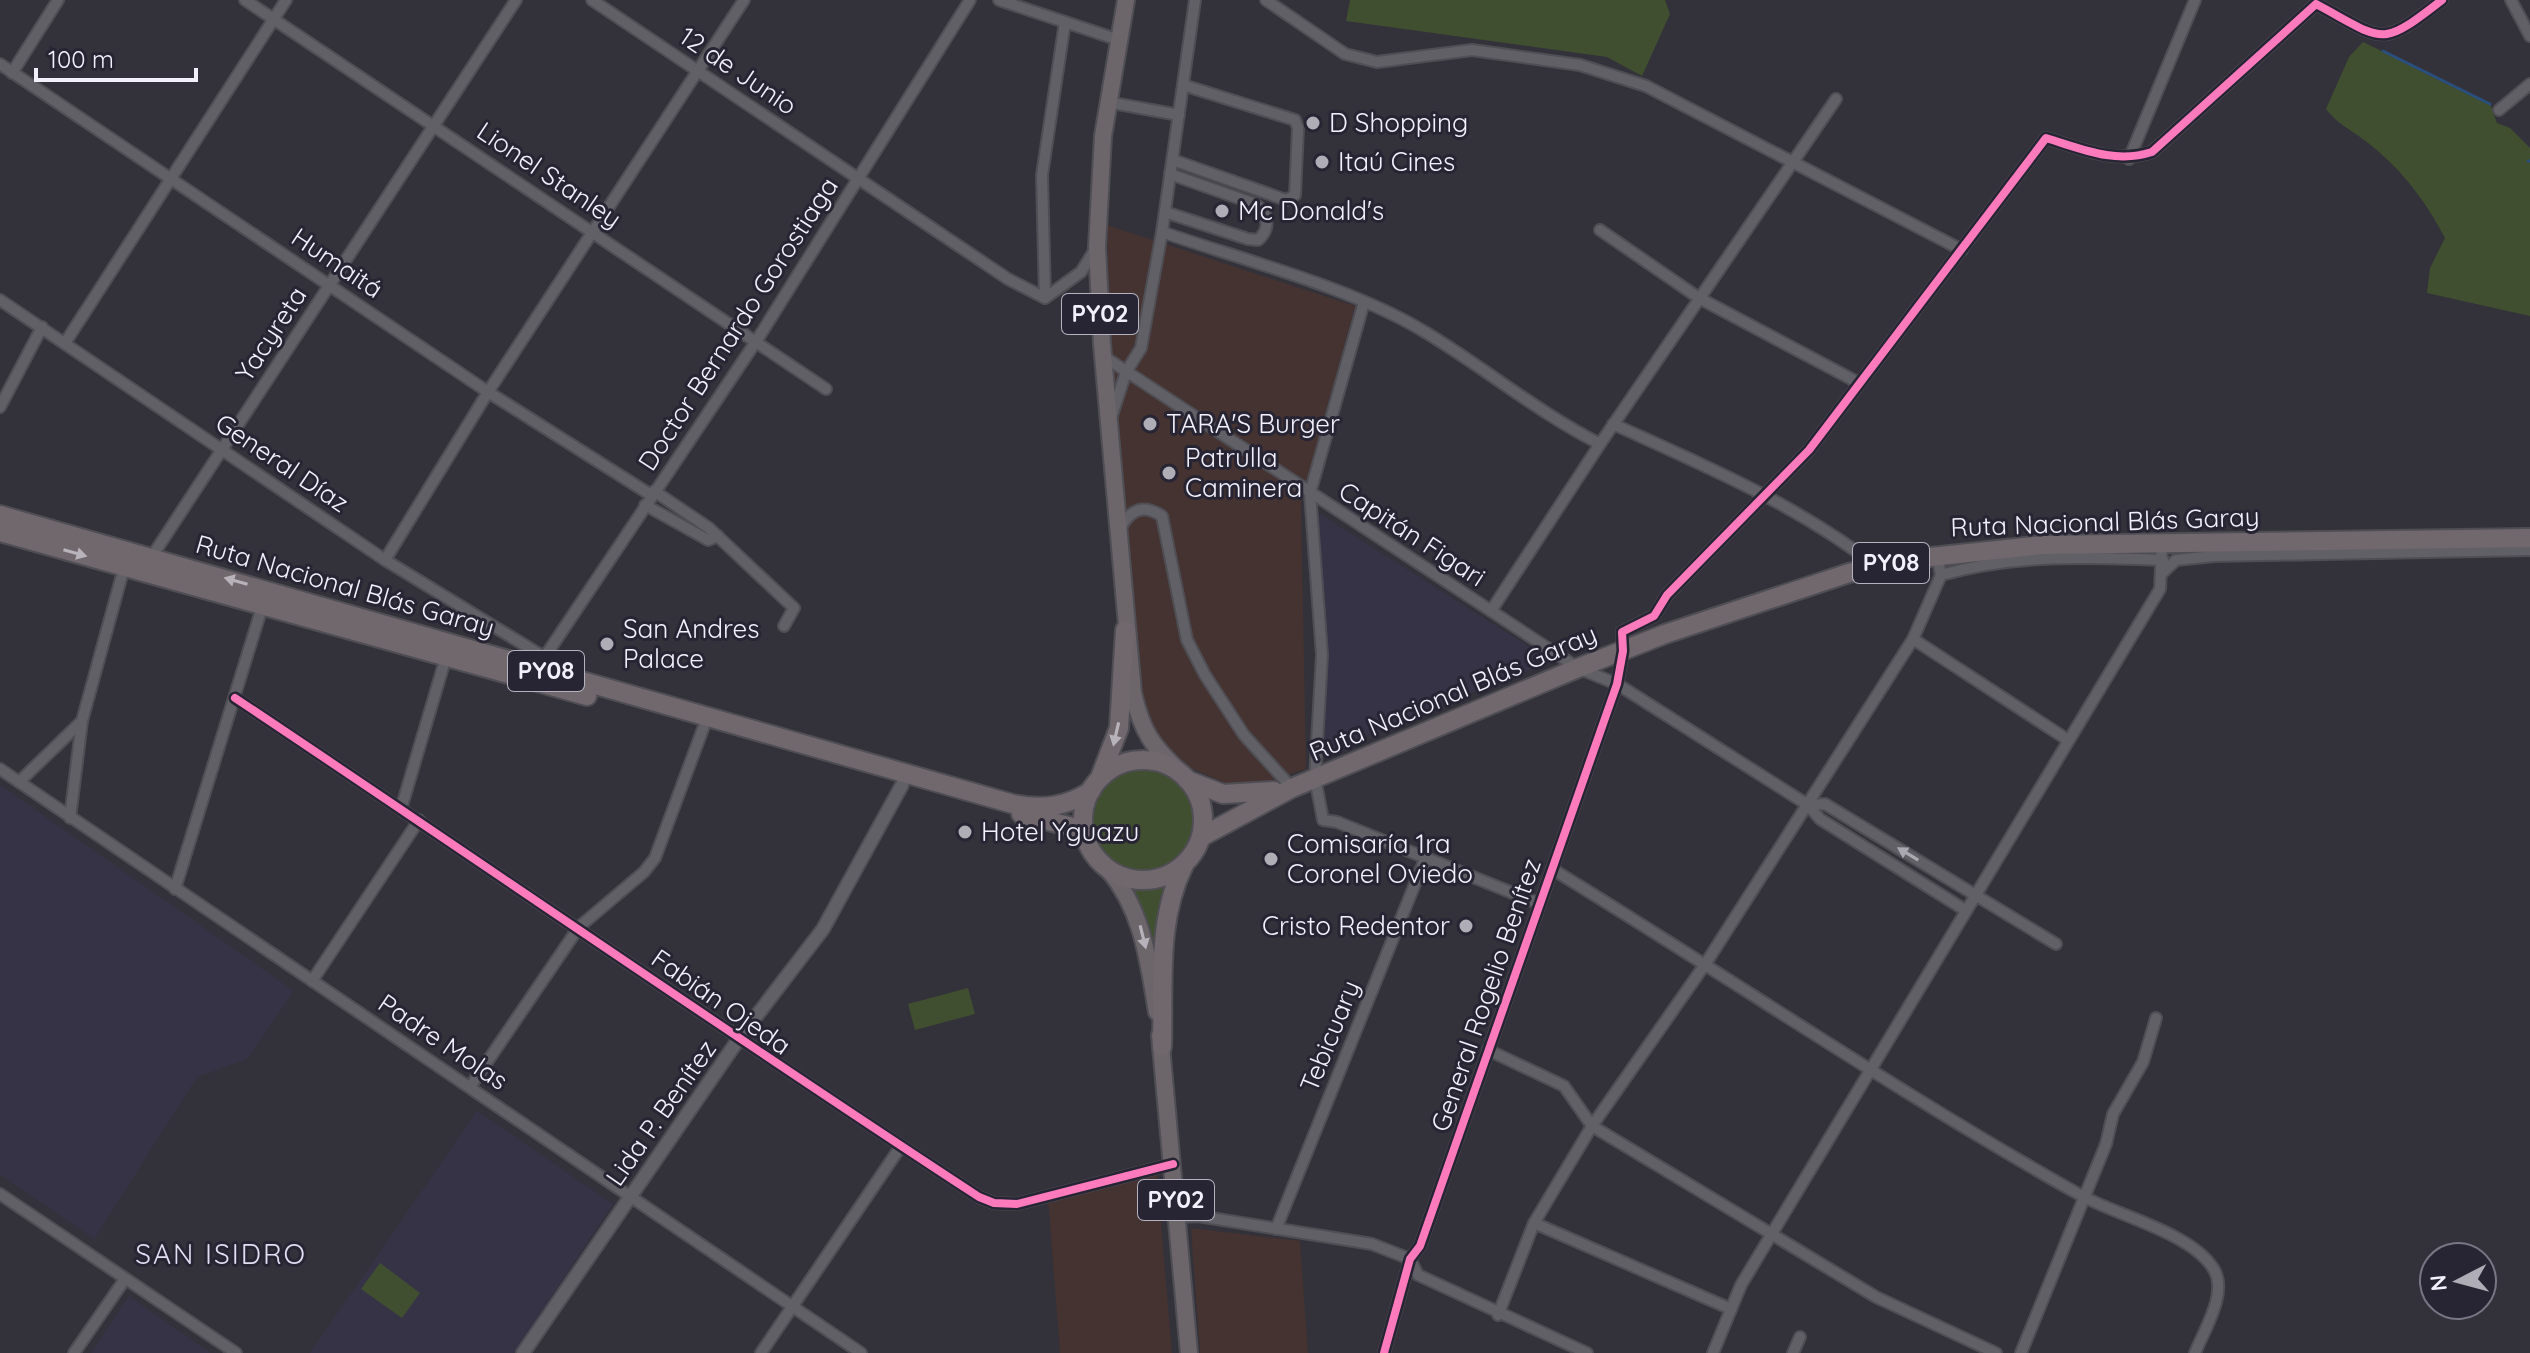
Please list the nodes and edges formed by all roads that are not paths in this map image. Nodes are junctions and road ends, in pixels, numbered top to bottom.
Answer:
1 (58, 0) edge
2 (245, 0) edge
3 (286, 0) edge
4 (516, 0) edge
5 (592, 0) edge
6 (744, 0) edge
7 (970, 0) edge
8 (999, 0) edge
9 (1126, 0) edge
10 (1195, 0) edge
11 (1266, 0) edge
12 (2195, 0) edge
13 (2442, 0) edge
14 (2511, 0) edge
15 (2317, 1) edge
16 (273, 19) junction
17 (1065, 22) junction
18 (2530, 36) edge
19 (1119, 40) junction
20 (0, 64) edge
21 (699, 71) junction
22 (2530, 71) edge
23 (12, 73) junction
24 (1183, 85) junction
25 (2526, 87) edge
26 (1836, 99) dead end
27 (1107, 102) junction
28 (2499, 110) dead end
29 (1179, 115) junction
30 (432, 124) junction
31 (2129, 159) junction
32 (1173, 160) junction
33 (1793, 161) junction
34 (1170, 174) junction
35 (169, 177) junction
36 (859, 179) junction
37 (1165, 212) junction
38 (1600, 230) dead end
39 (594, 231) junction
40 (1162, 232) junction
41 (1097, 247) junction
42 (1962, 250) junction
43 (330, 285) junction
44 (1045, 298) junction
45 (1699, 298) junction
46 (0, 300) edge
47 (1364, 302) junction
48 (42, 327) junction
49 (757, 340) junction
50 (65, 343) junction
51 (1103, 356) junction
52 (1126, 372) junction
53 (1859, 383) junction
54 (826, 389) dead end
55 (488, 392) junction
56 (0, 407) edge
57 (1109, 423) junction
58 (1613, 424) junction
59 (1600, 444) junction
60 (222, 449) junction
61 (1310, 493) junction
62 (1765, 493) junction
63 (650, 497) junction
64 (0, 515) edge
65 (1120, 529) junction
66 (0, 532) edge
67 (718, 536) junction
68 (2530, 538) edge
69 (2530, 550) edge
70 (2163, 552) junction
71 (1937, 555) junction
72 (127, 559) junction
73 (385, 560) junction
74 (149, 565) junction
75 (1876, 566) junction
76 (2163, 572) junction
77 (1941, 575) junction
78 (265, 598) junction
79 (1491, 611) junction
80 (784, 626) dead end
81 (1125, 630) junction
82 (1913, 639) junction
83 (1623, 651) junction
84 (446, 657) junction
85 (1578, 668) junction
86 (539, 669) junction
87 (1617, 684) junction
88 (235, 698) junction
89 (82, 721) junction
90 (705, 724) junction
91 (2068, 740) junction
92 (0, 769) edge
93 (1184, 776) junction
94 (1315, 778) junction
95 (903, 780) junction
96 (19, 782) junction
97 (1095, 786) junction
98 (1292, 788) junction
99 (1808, 805) junction
100 (401, 809) junction
101 (70, 818) junction
102 (419, 820) junction
103 (1084, 830) junction
104 (1201, 837) junction
105 (1425, 859) junction
106 (1184, 865) junction
107 (1108, 869) junction
108 (1552, 869) junction
109 (175, 889) junction
110 (1975, 894) junction
111 (1540, 904) junction
112 (1965, 910) junction
113 (579, 927) junction
114 (2056, 944) dead end
115 (1706, 963) junction
116 (312, 981) junction
117 (2156, 1018) dead end
118 (738, 1040) junction
119 (1162, 1047) junction
120 (1488, 1050) junction
121 (1872, 1070) junction
122 (470, 1087) junction
123 (1592, 1126) junction
124 (901, 1146) junction
125 (1173, 1164) junction
126 (0, 1194) edge
127 (629, 1197) junction
128 (2085, 1197) junction
129 (1178, 1217) junction
130 (1534, 1223) junction
131 (1276, 1229) junction
132 (1772, 1235) junction
133 (1410, 1259) junction
134 (125, 1279) junction
135 (793, 1307) junction
136 (1731, 1309) junction
137 (1498, 1315) junction
138 (1800, 1337) dead end
139 (1384, 1352) edge
140 (74, 1353) edge
141 (236, 1353) edge
142 (523, 1353) edge
143 (761, 1353) edge
144 (861, 1353) edge
145 (1189, 1353) edge
146 (1587, 1353) edge
147 (1713, 1353) edge
148 (1793, 1353) edge
149 (1996, 1353) edge
150 (2021, 1353) edge
151 (2195, 1353) edge

1 - 23 street
2 - 16 street, Lionel Stanley
3 - 16 street
4 - 30 street, Yacyreta
5 - 21 street, 12 de Junio
6 - 21 street
7 - 36 street, Doctor Bernardo Gorostiaga
8 - 17 street
9 - 19 main road, PY02
10 - 24 street
11 - 33 street
12 - 31 street
13 - 15 street
14 - 18 street
15 - 31 street
16 - 30 street, Lionel Stanley
16 - 35 street
17 - 19 street
17 - 44 street
19 - 27 main road, PY02
20 - 23 street, Humaitá
21 - 36 street, 12 de Junio
21 - 39 street
22 - 25 street
23 - 35 street, Humaitá
24 - 29 street
24 - 32 street
25 - 28 street
26 - 33 street
27 - 29 street
27 - 41 main road, PY02
29 - 32 street
30 - 39 street, Lionel Stanley
30 - 43 street, Yacyreta
31 - 42 street
32 - 34 street
33 - 42 street
33 - 45 street
34 - 37 street
34 - 37 street
35 - 43 street, Humaitá
35 - 50 street
36 - 44 street, 12 de Junio
36 - 49 street, Doctor Bernardo Gorostiaga
37 - 40 street
38 - 45 street
39 - 49 street, Lionel Stanley
39 - 55 street
40 - 47 street
40 - 52 street
41 - 44 street
41 - 51 main road, PY02
42 - 53 street
43 - 55 street, Humaitá
43 - 60 street, Yacyreta
45 - 53 street
45 - 58 street
46 - 48 street, General Díaz
47 - 59 street
47 - 61 street
48 - 50 street, General Díaz
48 - 56 street
49 - 54 street, Lionel Stanley
49 - 63 street, Doctor Bernardo Gorostiaga
50 - 60 street, General Díaz
51 - 52 street, Capitán Figari
51 - 57 main road, PY02
52 - 57 street
52 - 61 street, Capitán Figari
53 - 62 street
55 - 63 street, Humaitá
55 - 73 street
57 - 65 main road, PY02
58 - 59 street
58 - 62 street
59 - 79 street
60 - 73 street, General Díaz
60 - 74 street, Yacyreta
61 - 79 street, Capitán Figari
61 - 94 street
62 - 75 street
62 - 83 street
63 - 67 street
63 - 67 street
63 - 86 street, Doctor Bernardo Gorostiaga
64 - 72 highway, Ruta Nacional Blás Garay / PY08
65 - 81 main road, PY02
65 - 98 street
66 -> 72 highway, Ruta Nacional Blás Garay / PY08
67 - 80 street
68 - 70 highway, Ruta Nacional Blás Garay / PY08
69 - 76 street
70 - 71 highway, Ruta Nacional Blás Garay / PY08
70 - 76 street
70 - 77 street
71 - 75 highway, Ruta Nacional Blás Garay / PY08
71 - 77 street
72 - 74 highway, Ruta Nacional Blás Garay / PY08
72 - 89 street
73 - 86 street, General Díaz
74 - 78 highway, Ruta Nacional Blás Garay / PY08
75 - 83 highway, Ruta Nacional Blás Garay / PY08
76 - 91 street
77 - 82 street
78 - 84 highway, Ruta Nacional Blás Garay / PY08
78 - 86 highway, Ruta Nacional Blás Garay / PY08
78 - 88 street
79 - 85 street, Capitán Figari
81 - 93 main road, PY02
81 -> 97 highway, PY02
82 - 91 street
82 - 99 street
83 - 85 highway, Ruta Nacional Blás Garay / PY08
83 - 87 street, General Rogelio Benítez
84 - 86 highway, Ruta Nacional Blás Garay / PY08
84 - 100 street
85 - 87 street, Capitán Figari
85 - 94 highway, Ruta Nacional Blás Garay / PY08
86 - 90 highway, Ruta Nacional Blás Garay / PY08
87 - 99 street, Capitán Figari
87 - 108 street, General Rogelio Benítez
88 - 100 street, Fabián Ojeda
88 - 109 street
89 - 96 street
89 - 101 street
90 - 95 highway, Ruta Nacional Blás Garay / PY08
90 - 113 street
91 - 110 street
92 - 96 street, Padre Molas
93 - 97 highway
93 - 98 highway, Ruta Nacional Blás Garay / PY08
93 - 104 highway, PY02
94 - 98 highway, Ruta Nacional Blás Garay / PY08
94 - 105 street
95 - 97 highway, Ruta Nacional Blás Garay / PY08
95 - 103 highway, Ruta Nacional Blás Garay / PY08
95 - 118 street, Lida P. Benítez
96 - 101 street, Padre Molas
97 - 103 highway, PY02
98 - 104 highway, Ruta Nacional Blás Garay / PY08
110 -> 99 street
99 - 112 street
99 - 115 street
100 - 102 street, Fabián Ojeda
101 - 109 street, Padre Molas
102 - 113 street, Fabián Ojeda
102 - 116 street
103 - 107 highway, PY02
104 - 106 highway, PY02
105 - 111 street
105 - 131 street, Tebicuary
106 - 107 highway
106 - 119 highway, PY02
107 -> 119 main road, PY02
108 - 111 street, General Rogelio Benítez
108 - 115 street
109 - 116 street, Padre Molas
110 - 112 street
110 - 114 street
111 - 120 street, General Rogelio Benítez
112 - 121 street
113 - 118 street, Fabián Ojeda
113 - 122 street
115 - 121 street
115 - 123 street
116 - 122 street, Padre Molas
117 - 128 street
118 - 124 street, Fabián Ojeda
118 - 127 street, Lida P. Benítez
119 - 125 main road, PY02
120 - 123 street
120 - 133 street, General Rogelio Benítez
121 - 128 street
121 - 132 street
122 - 127 street, Padre Molas
123 - 130 street
123 - 132 street
124 - 125 street, Fabián Ojeda
124 - 135 street
125 - 129 main road, PY02
126 - 134 street
127 - 135 street, Padre Molas
127 - 142 street, Lida P. Benítez
128 - 150 street
128 - 151 street
129 - 131 street
129 - 145 main road, PY02
130 - 136 street
130 - 137 street
131 - 133 street
132 - 136 street
132 - 149 street
133 - 137 street
133 - 139 street, General Rogelio Benítez
134 - 140 street
134 - 141 street
135 - 143 street
135 - 144 street, Padre Molas
136 - 147 street
137 - 146 street
138 - 148 street

